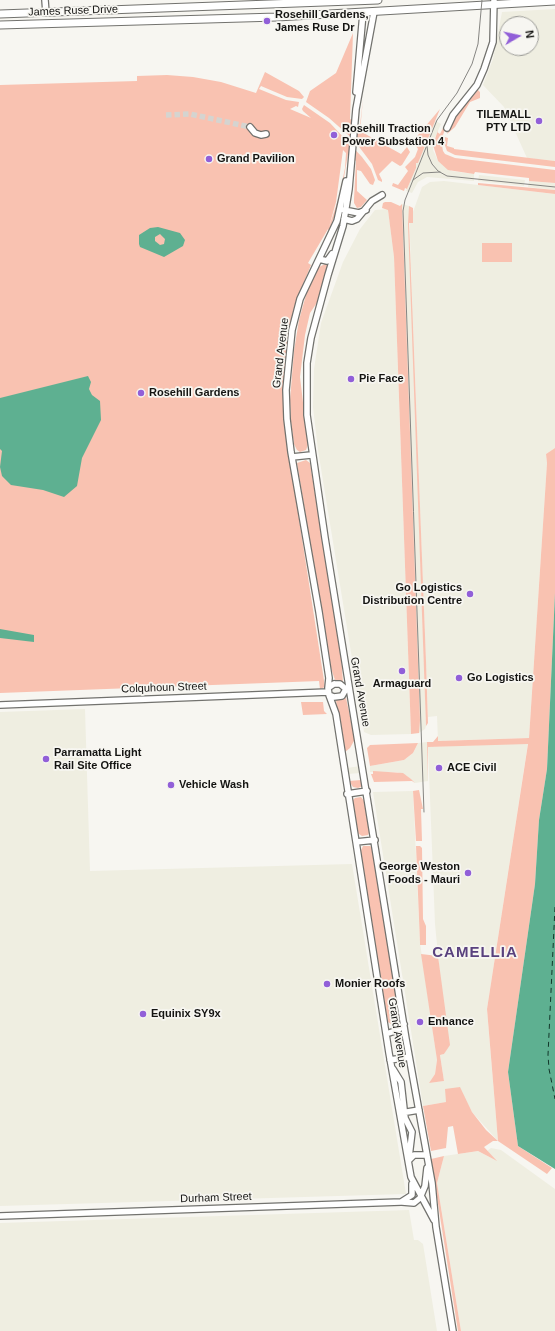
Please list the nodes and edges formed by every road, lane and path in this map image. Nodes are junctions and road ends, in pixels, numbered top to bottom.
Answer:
1 (45, 0) edge
2 (189, 0) edge
3 (364, 0) edge
4 (376, 0) edge
5 (555, 1) edge
6 (494, 2) edge
7 (190, 8) junction
8 (374, 12) junction
9 (46, 13) junction
10 (363, 13) junction
11 (0, 14) edge
12 (0, 24) edge
13 (356, 109) junction
14 (250, 127) tunnel mouth
15 (447, 128) dead end
16 (266, 134) dead end
17 (351, 157) junction
18 (382, 195) dead end
19 (346, 209) junction
20 (366, 210) junction
21 (339, 213) junction
22 (344, 219) junction
23 (341, 235) junction
24 (319, 259) junction
25 (311, 455) junction
26 (292, 457) junction
27 (343, 651) junction
28 (346, 689) junction
29 (328, 692) junction
30 (0, 705) edge
31 (358, 736) junction
32 (367, 791) junction
33 (347, 794) junction
34 (375, 840) junction
35 (356, 842) junction
36 (404, 1024) junction
37 (386, 1034) junction
38 (409, 1057) junction
39 (391, 1063) junction
40 (419, 1110) junction
41 (402, 1113) junction
42 (427, 1158) junction
43 (409, 1163) junction
44 (411, 1177) junction
45 (421, 1196) junction
46 (401, 1202) junction
47 (410, 1204) junction
48 (429, 1210) junction
49 (0, 1216) edge
50 (436, 1228) junction
51 (453, 1331) edge

1 - 9 street
2 - 7 street
3 - 4 main road, James Ruse Drive
3 - 7 main road, James Ruse Drive
3 - 10 main road
4 - 8 main road
5 - 6 main road, James Ruse Drive
6 - 8 main road, James Ruse Drive
6 - 15 street
7 - 9 main road, James Ruse Drive
8 - 10 main road, James Ruse Drive
8 - 13 street, Grand Avenue
9 - 11 main road, James Ruse Drive
10 - 12 main road, James Ruse Drive
10 - 13 street, Grand Avenue
13 - 17 street, Grand Avenue
14 - 16 street
17 - 19 street, Grand Avenue
17 - 21 street, Grand Avenue
18 - 20 street
19 - 20 street
19 - 21 street
19 - 22 street, Grand Avenue
20 - 22 street
21 - 22 street
21 - 24 street, Grand Avenue
22 - 23 street, Grand Avenue
23 - 24 street
23 - 25 street, Grand Avenue
24 - 26 street, Grand Avenue
25 - 26 street
25 - 27 street, Grand Avenue
26 - 29 street, Grand Avenue
27 - 28 street, Grand Avenue
27 - 31 street, Grand Avenue
28 - 29 street
28 - 29 street
28 - 31 street, Grand Avenue
29 - 30 street, Colquhoun Street
29 - 33 street, Grand Avenue
31 - 32 street, Grand Avenue
32 - 33 street
32 - 34 street, Grand Avenue
33 - 35 street, Grand Avenue
34 - 35 street
34 - 36 street, Grand Avenue
35 - 37 street, Grand Avenue
36 - 37 street
36 - 38 street, Grand Avenue
37 - 39 street, Grand Avenue
38 - 39 street
38 - 40 street, Grand Avenue
39 - 41 street, Grand Avenue
40 - 41 street
40 - 42 street, Grand Avenue
41 - 43 street, Grand Avenue
41 - 43 street
42 - 43 street
42 - 45 street
42 - 50 street, Grand Avenue
43 - 44 street, Grand Avenue
44 - 45 street, Grand Avenue
44 - 46 street
45 - 47 street
45 - 48 street, Grand Avenue
46 - 47 street, Durham Street
46 - 49 street, Durham Street
47 - 48 street, Durham Street
48 - 50 street, Grand Avenue
50 - 51 street, Grand Avenue

